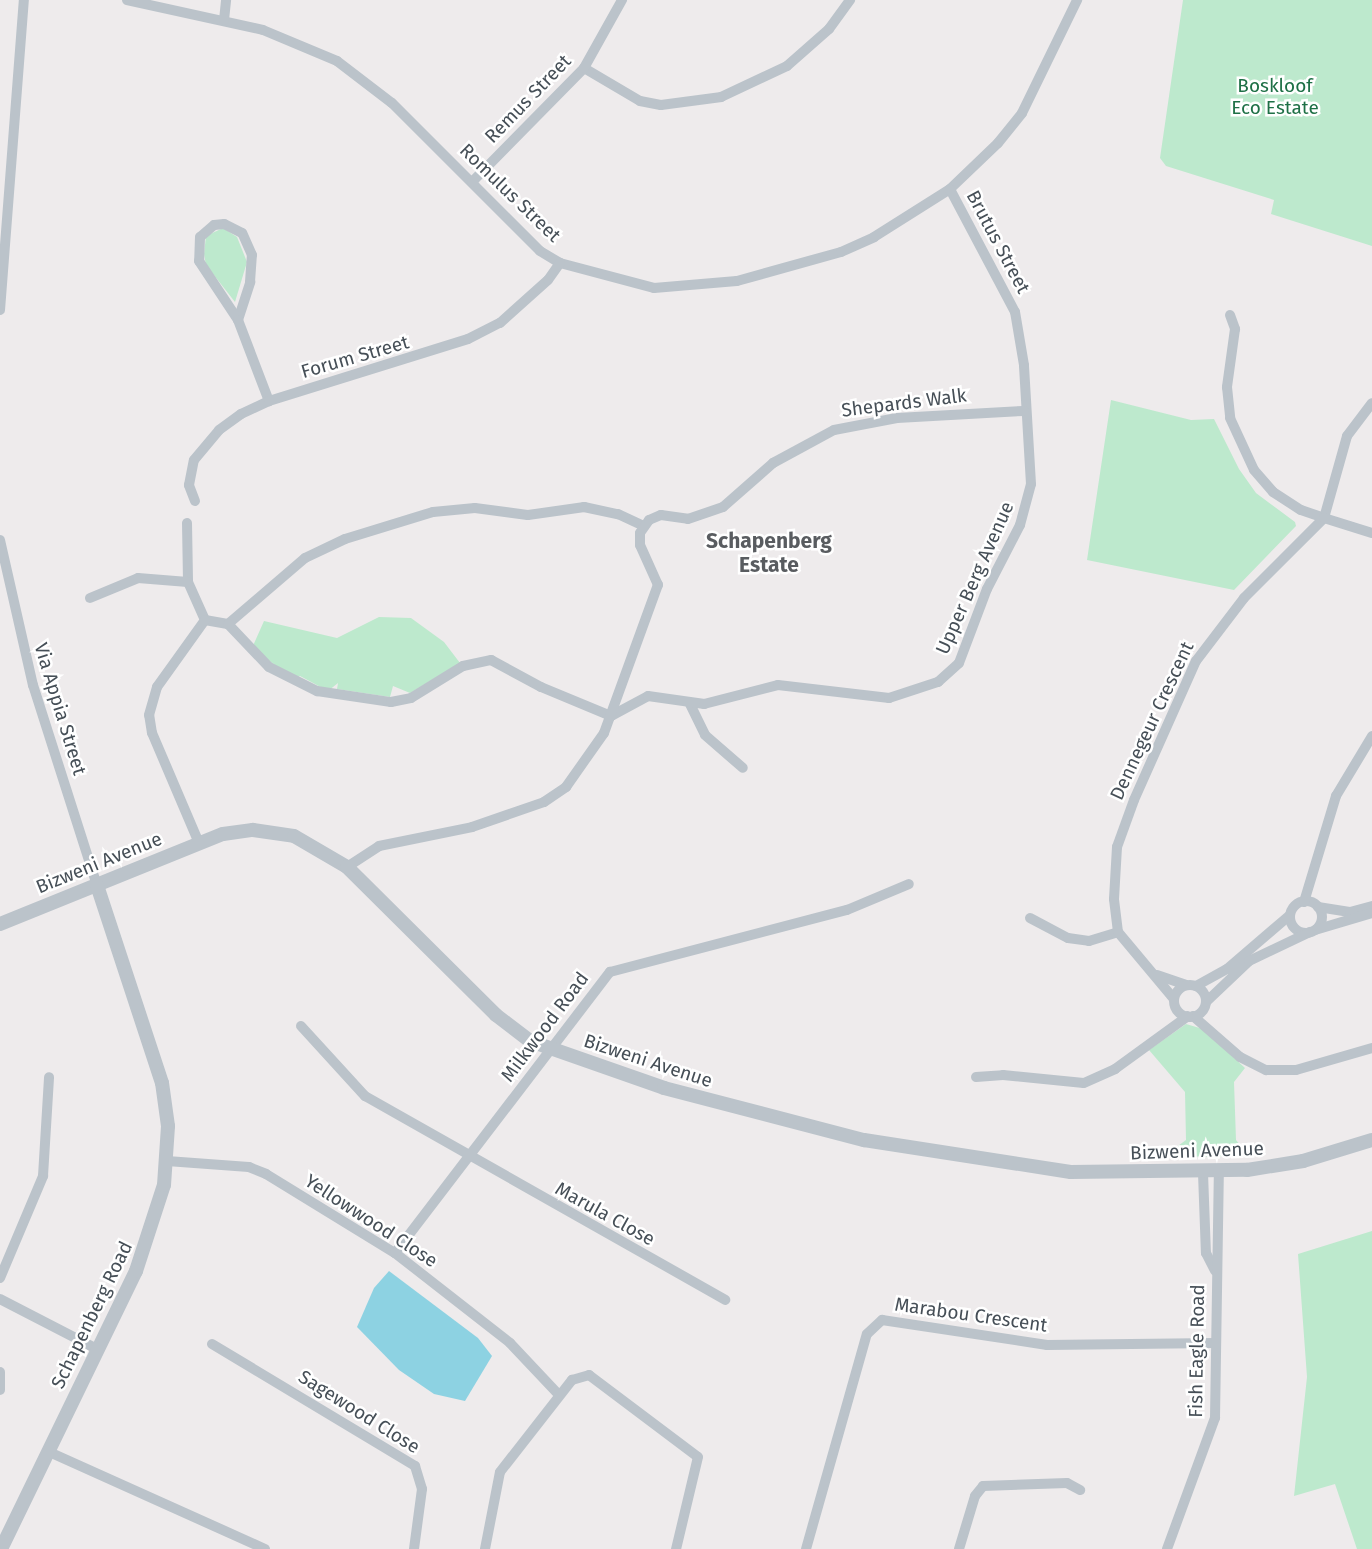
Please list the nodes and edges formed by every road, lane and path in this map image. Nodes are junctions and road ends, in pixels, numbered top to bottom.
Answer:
1 (24, 0) edge
2 (127, 0) edge
3 (226, 0) edge
4 (622, 0) edge
5 (850, 0) edge
6 (1077, 0) edge
7 (224, 20) junction
8 (584, 68) junction
9 (472, 182) junction
10 (950, 189) junction
11 (559, 263) junction
12 (0, 310) edge
13 (1016, 312) joint
14 (1230, 315) dead end
15 (238, 320) junction
16 (269, 401) junction
17 (1372, 403) edge
18 (1024, 411) junction
19 (195, 501) dead end
20 (1324, 518) junction
21 (187, 523) dead end
22 (644, 526) junction
23 (1372, 533) edge
24 (0, 540) edge
25 (188, 582) junction
26 (90, 598) dead end
27 (205, 620) junction
28 (228, 624) junction
29 (690, 704) junction
30 (611, 716) junction
31 (1372, 736) edge
32 (743, 768) dead end
33 (199, 843) junction
34 (347, 867) junction
35 (909, 884) dead end
36 (97, 885) junction
37 (1304, 901) junction
38 (1372, 906) edge
39 (1318, 907) junction
40 (1372, 913) edge
41 (1290, 915) junction
42 (1030, 918) dead end
43 (0, 924) edge
44 (1312, 931) junction
45 (1118, 932) junction
46 (1157, 975) junction
47 (1191, 986) junction
48 (1175, 1004) junction
49 (1205, 1005) junction
50 (1191, 1016) junction
51 (301, 1026) dead end
52 (1208, 1028) junction
53 (1166, 1030) junction
54 (1372, 1048) edge
55 (550, 1049) junction
56 (49, 1077) dead end
57 (976, 1077) dead end
58 (1372, 1140) edge
59 (467, 1158) junction
60 (167, 1161) junction
61 (1203, 1172) junction
62 (1219, 1172) junction
63 (395, 1253) junction
64 (1215, 1271) junction
65 (0, 1278) edge
66 (0, 1299) edge
67 (725, 1300) dead end
68 (1215, 1343) junction
69 (212, 1345) dead end
70 (97, 1349) junction
71 (0, 1372) edge
72 (0, 1390) edge
73 (559, 1395) junction
74 (47, 1451) junction
75 (1080, 1490) dead end
76 (1, 1549) edge
77 (265, 1549) edge
78 (414, 1549) edge
79 (485, 1549) edge
80 (676, 1549) edge
81 (806, 1549) edge
82 (959, 1549) edge
83 (1167, 1549) edge

1 - 12 street
2 - 7 street, Romulus Street
3 - 7 street
4 - 8 street, Remus Street
5 - 8 street
6 - 10 street, Romulus Street
7 - 9 street, Romulus Street
8 - 9 street, Remus Street
9 - 11 street, Romulus Street
10 - 11 street, Romulus Street
10 - 13 street, Brutus Street
11 - 16 street, Forum Street
13 - 18 street, Upper Berg Avenue
14 - 20 street
15 - 15 street
15 - 16 street
16 - 19 street, Forum Street
17 - 20 street
18 - 22 street, Shepards Walk
18 - 29 street, Upper Berg Avenue
20 - 23 street
20 - 45 street, Dennegeur Crescent
21 - 25 street
22 - 28 street
22 - 30 street
24 - 36 street, Via Appia Street
25 - 26 street
25 - 27 street
27 - 28 street
27 - 33 street
28 - 30 street
29 - 30 street, Upper Berg Avenue
29 - 32 street
30 - 34 street
31 - 37 street
33 - 34 street, Bizweni Avenue
33 - 36 street, Bizweni Avenue
34 - 55 street, Bizweni Avenue
35 - 55 street, Milkwood Road
36 - 43 street, Bizweni Avenue
36 - 60 street, Schapenberg Road
37 - 39 street
37 - 41 street
38 - 39 street
39 - 44 street
40 - 44 street
41 - 44 street
41 - 47 street
42 - 45 street
44 - 49 street
45 - 46 street
46 - 47 street
46 - 48 street
47 - 48 street
47 - 49 street
48 - 50 street
48 - 53 street
49 - 50 street
49 - 52 street
50 - 52 street
50 - 53 street
51 - 59 street, Marula Close
52 - 54 street
53 - 57 street
55 - 59 street, Milkwood Road
55 - 61 street, Bizweni Avenue
56 - 65 street
58 - 62 street, Bizweni Avenue
59 - 63 street, Milkwood Road
59 - 67 street, Marula Close
60 - 63 street, Yellowwood Close
60 - 70 street, Schapenberg Road
61 - 62 street, Bizweni Avenue
61 - 64 street, Fish Eagle Road
62 - 64 street, Fish Eagle Road
63 - 73 street, Yellowwood Close
64 - 68 street, Fish Eagle Road
66 - 70 street
68 - 81 street, Marabou Crescent
68 - 83 street, Fish Eagle Road
69 - 78 street, Sagewood Close
70 - 74 street, Schapenberg Road
71 - 72 street
73 - 79 street
73 - 80 street
74 - 76 street, Schapenberg Road
74 - 77 street
75 - 82 street

